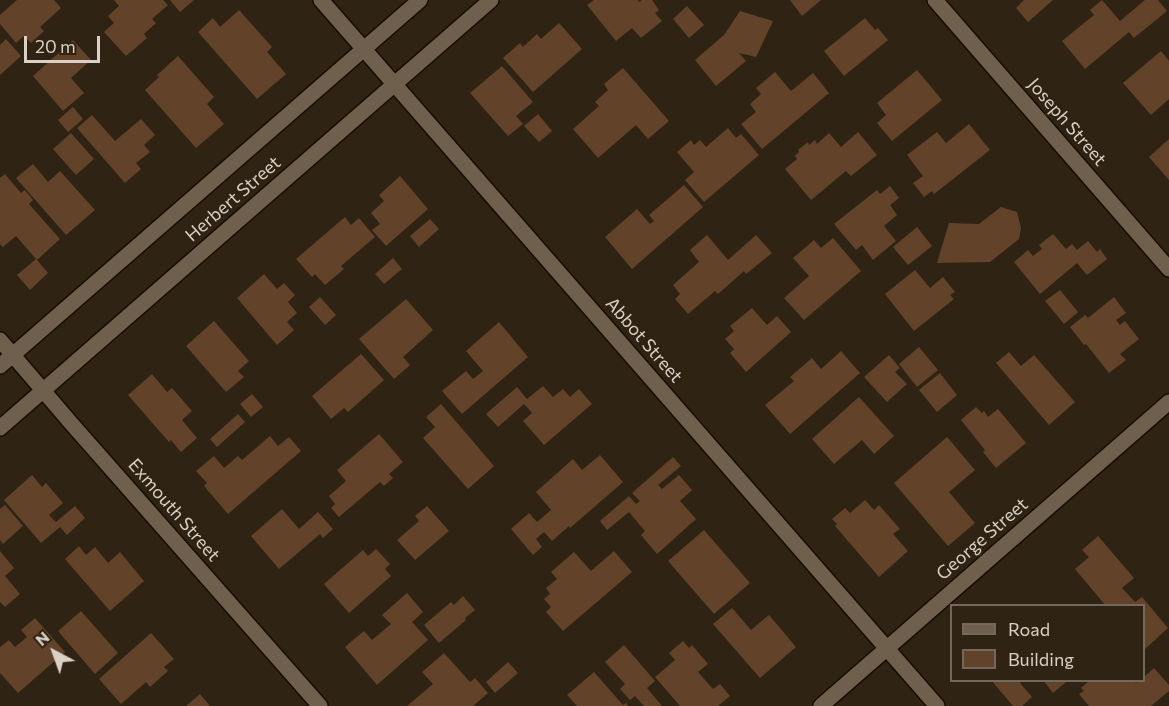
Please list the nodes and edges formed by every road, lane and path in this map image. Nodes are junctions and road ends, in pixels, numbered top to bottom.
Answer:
1 (321, 0) edge
2 (420, 0) edge
3 (491, 0) edge
4 (935, 0) edge
5 (364, 49) junction
6 (395, 84) junction
7 (1169, 269) edge
8 (0, 339) edge
9 (13, 354) junction
10 (0, 366) edge
11 (43, 390) junction
12 (1169, 402) edge
13 (0, 428) edge
14 (887, 648) junction
15 (320, 706) edge
16 (820, 706) edge
17 (937, 706) edge

1 - 5 street, Abbot Street
2 - 5 street, Herbert Street
3 - 6 street, Herbert Street
4 - 7 street, Joseph Street
5 - 6 street, Abbot Street
5 - 9 street, Herbert Street
6 - 11 street, Herbert Street
6 - 14 street, Abbot Street
8 - 9 street, Exmouth Street
9 - 10 street, Herbert Street
9 - 11 street, Exmouth Street
11 - 13 street, Herbert Street
11 - 15 street, Exmouth Street
12 - 14 street, George Street
14 - 16 street, George Street
14 - 17 street, Abbot Street

